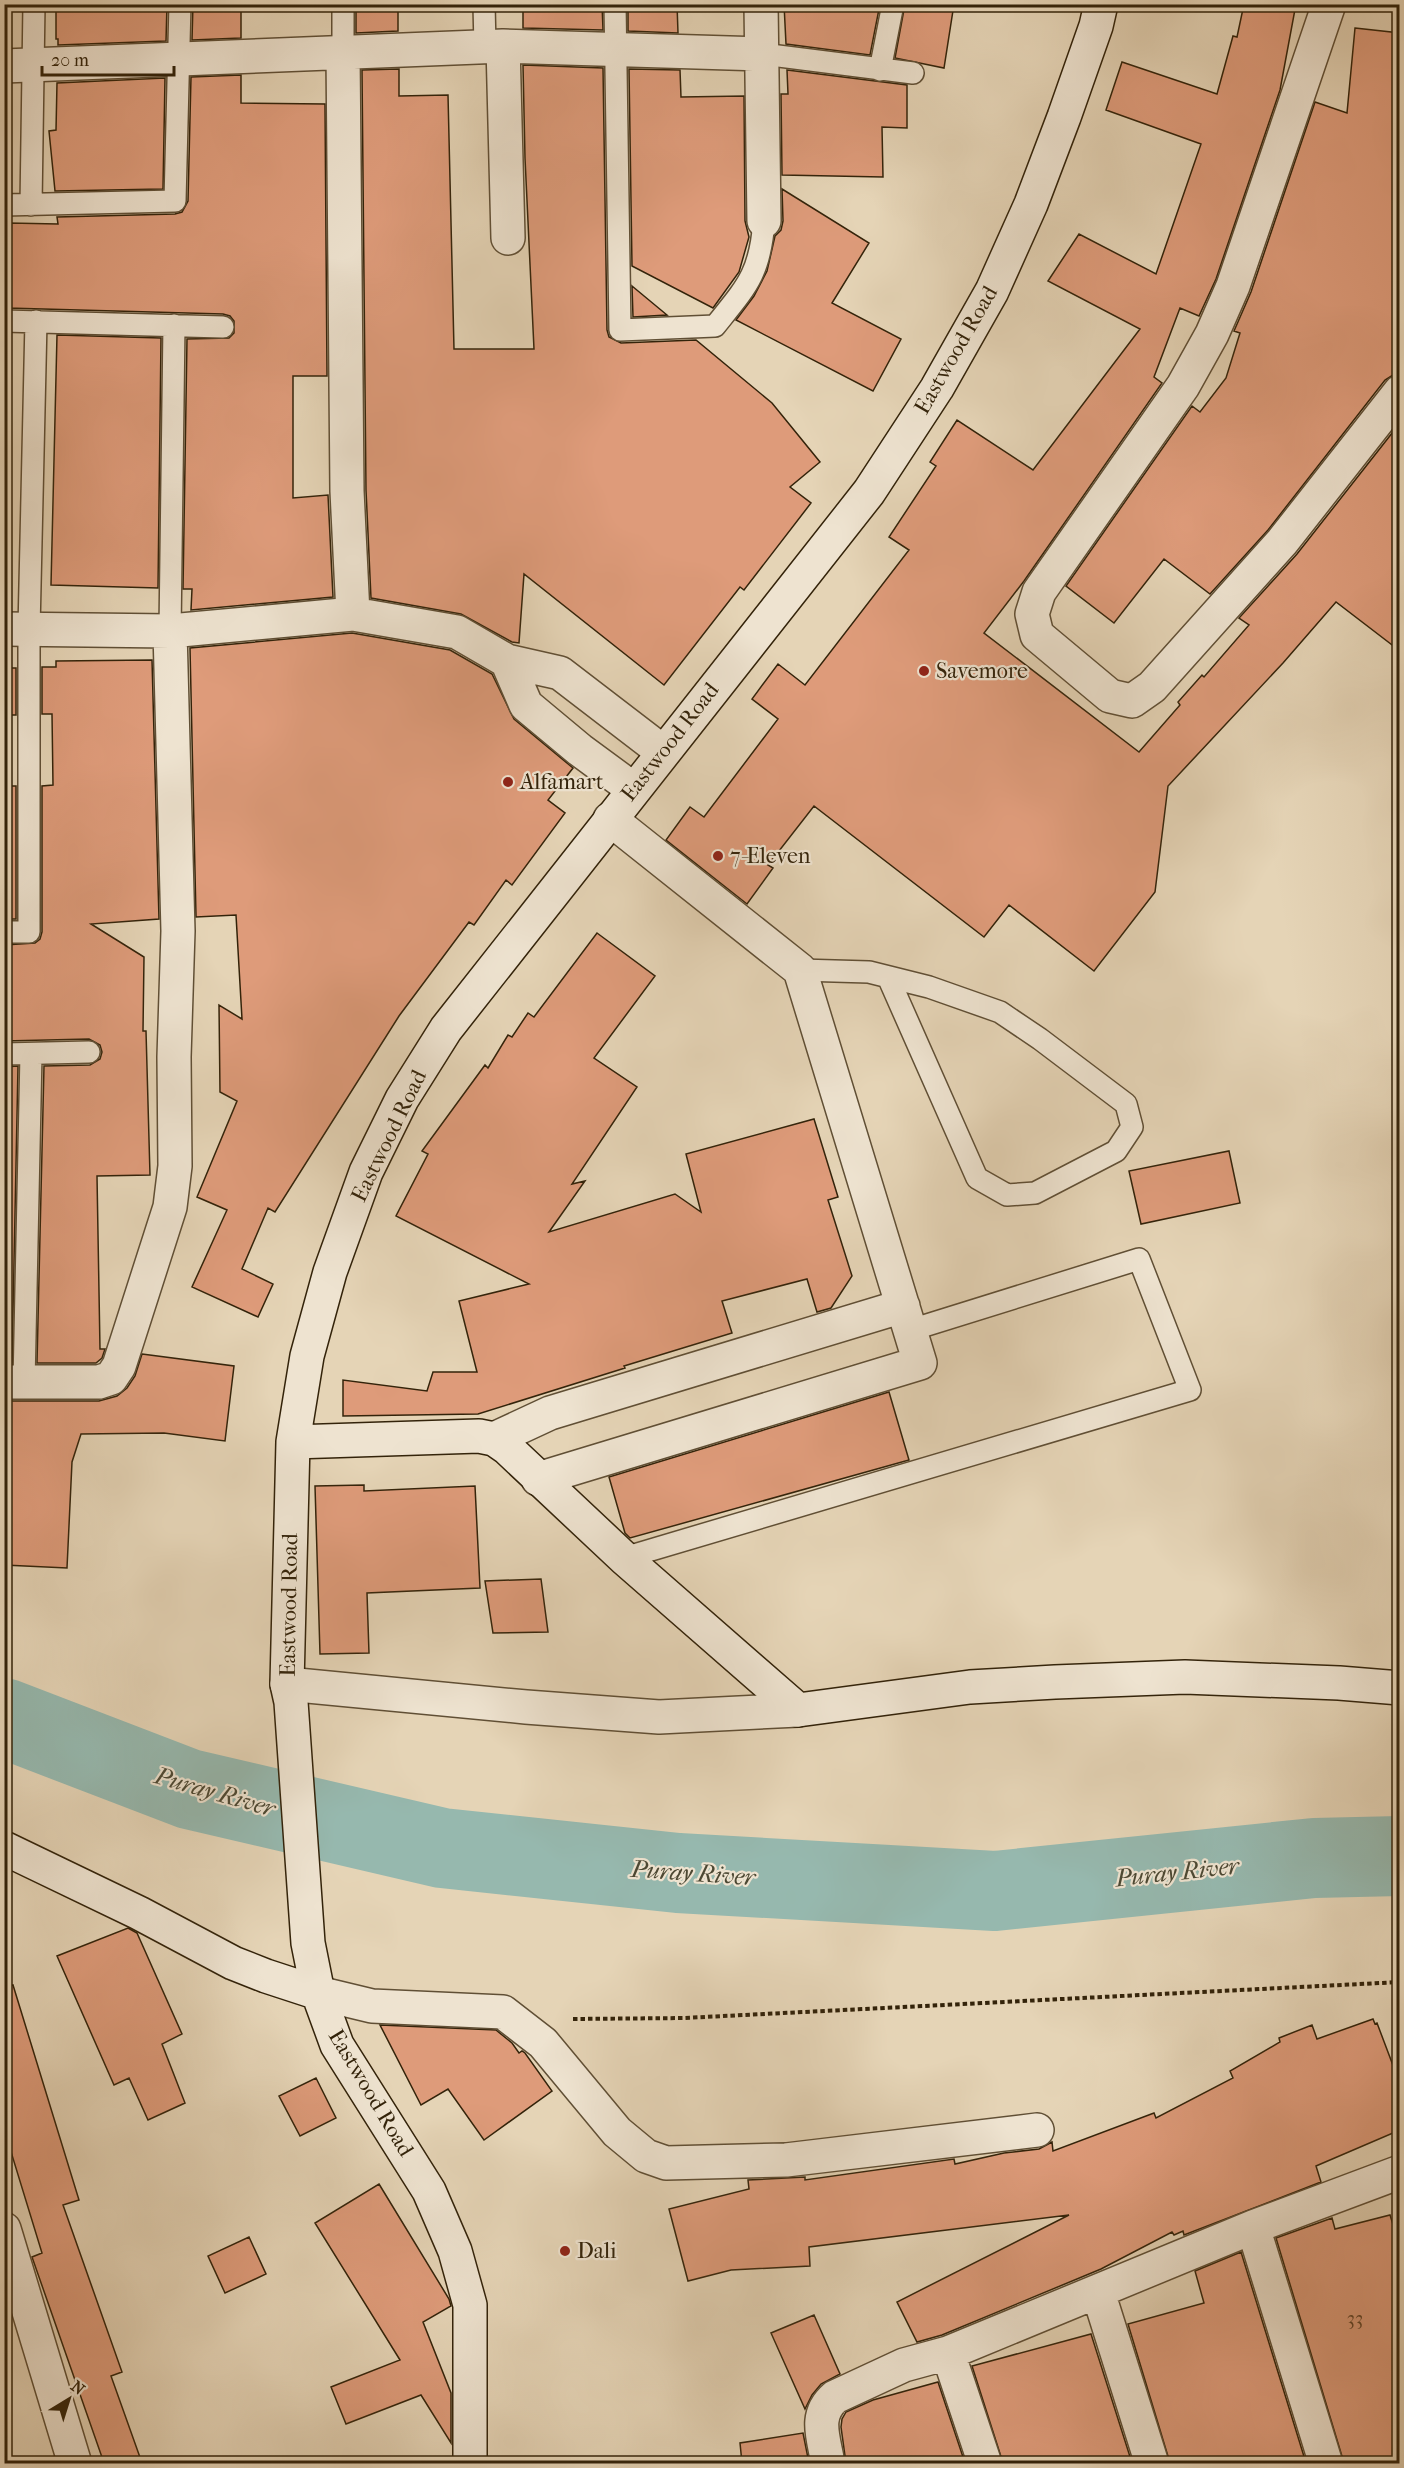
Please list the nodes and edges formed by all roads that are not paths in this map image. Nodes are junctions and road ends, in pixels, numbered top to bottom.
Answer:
1 (34, 4) edge
2 (180, 4) edge
3 (343, 4) edge
4 (484, 4) edge
5 (615, 4) edge
6 (761, 4) edge
7 (893, 4) edge
8 (1101, 4) edge
9 (1329, 4) edge
10 (494, 47) junction
11 (615, 51) junction
12 (343, 52) junction
13 (762, 54) junction
14 (180, 60) junction
15 (20, 66) edge
16 (880, 70) junction
17 (913, 73) dead end
18 (4, 205) edge
19 (32, 205) junction
20 (764, 221) joint
21 (508, 238) dead end
22 (4, 321) edge
23 (36, 321) junction
24 (174, 325) junction
25 (223, 327) dead end
26 (1400, 392) edge
27 (353, 614) junction
28 (17, 629) edge
29 (170, 631) junction
30 (507, 661) junction
31 (663, 752) junction
32 (633, 789) junction
33 (610, 819) junction
34 (4, 932) edge
35 (800, 970) junction
36 (888, 977) junction
37 (89, 1052) dead end
38 (4, 1054) edge
39 (31, 1054) junction
40 (907, 1318) junction
41 (14, 1382) edge
42 (494, 1439) junction
43 (293, 1442) junction
44 (538, 1479) junction
45 (624, 1558) junction
46 (1400, 1688) edge
47 (289, 1693) junction
48 (798, 1710) junction
49 (4, 1848) edge
50 (318, 1993) junction
51 (1037, 2130) dead end
52 (1400, 2172) edge
53 (1253, 2227) junction
54 (4, 2229) edge
55 (1098, 2292) junction
56 (948, 2353) junction
57 (75, 2463) edge
58 (470, 2463) edge
59 (828, 2463) edge
60 (985, 2463) edge
61 (1152, 2463) edge
62 (1326, 2463) edge

1 - 15 lane
2 - 14 lane
3 - 12 lane
4 - 10 lane
5 - 11 lane
6 - 13 street
7 - 16 lane
8 - 31 street, Eastwood Road
9 - 26 street
10 - 11 street
10 - 12 street
10 - 21 street
11 - 13 street
11 - 20 lane
12 - 14 street
12 - 27 street
13 - 16 lane
13 - 20 street
14 - 15 street
14 - 19 lane
15 - 19 lane
16 - 17 lane
18 - 19 lane
22 - 23 lane
23 - 24 lane
23 - 28 lane
24 - 25 lane
24 - 29 lane
27 - 29 street
27 - 30 street
28 - 29 street
28 - 34 lane
29 - 41 street
30 - 31 street
30 - 32 street
31 - 32 street, Eastwood Road
32 - 33 street, Eastwood Road
33 - 35 street
33 - 43 street, Eastwood Road
35 - 36 lane
35 - 40 street
36 - 36 lane
37 - 39 lane
38 - 39 lane
39 - 41 lane
40 - 42 street
40 - 44 street
40 - 45 lane
42 - 43 street
42 - 44 street
43 - 47 street, Eastwood Road
44 - 45 street
45 - 48 street
46 - 48 street
47 - 48 street
47 - 50 street, Eastwood Road
49 - 50 street
50 - 51 street
50 - 58 street, Eastwood Road
52 - 53 street
53 - 55 street
53 - 62 street
54 - 57 street
55 - 56 street
55 - 61 street
56 - 59 street
56 - 60 street

